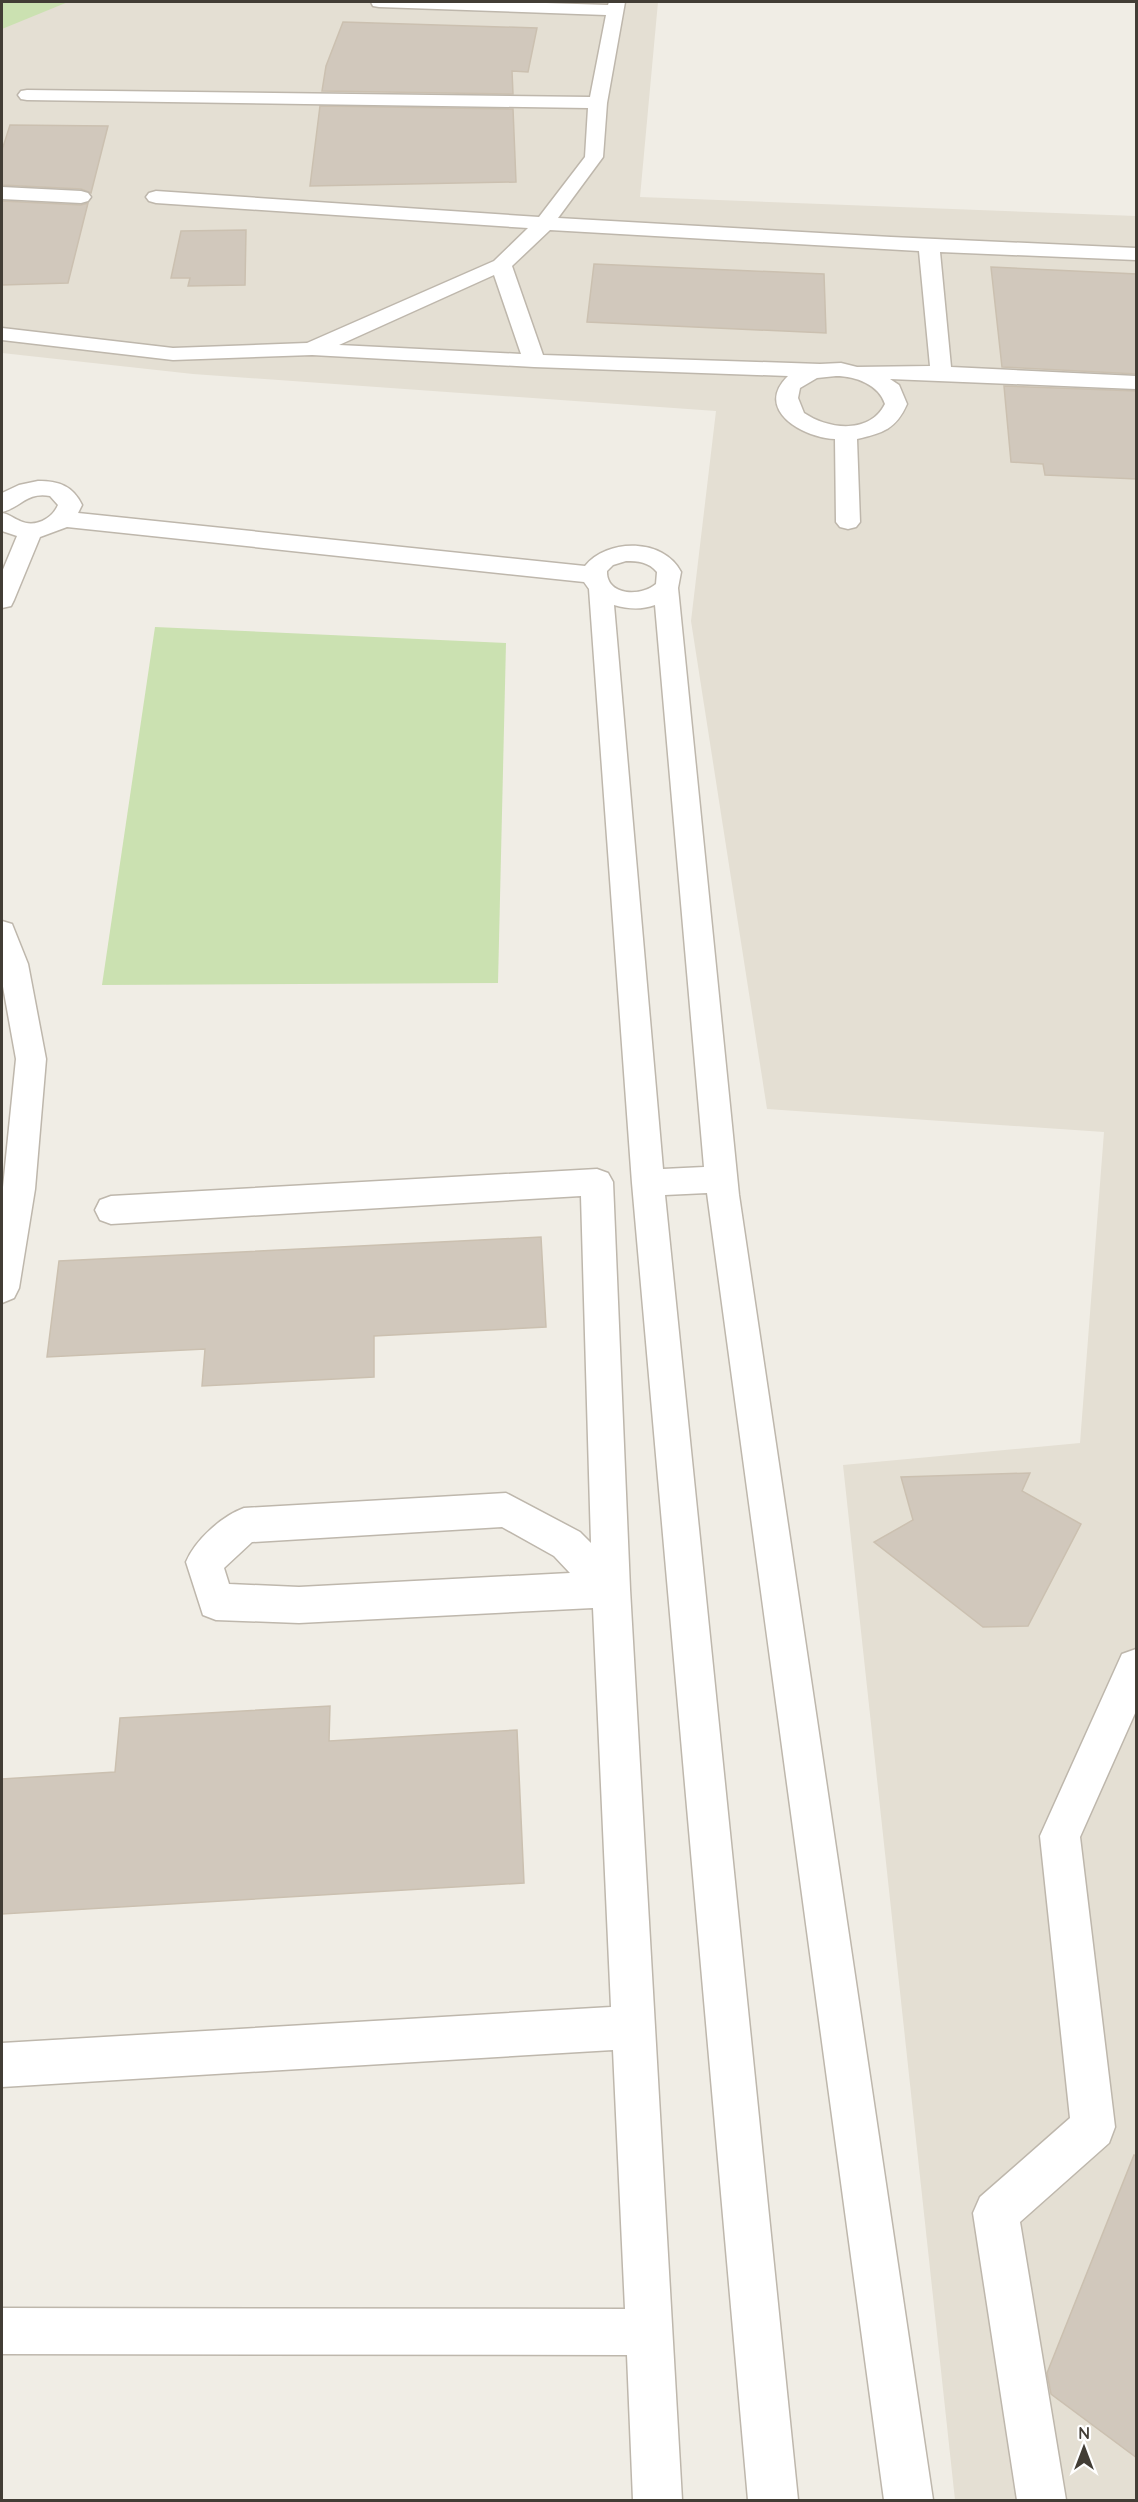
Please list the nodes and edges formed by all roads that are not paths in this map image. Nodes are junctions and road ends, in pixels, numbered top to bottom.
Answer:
1 (379, 2) edge
2 (616, 6) edge
3 (27, 95) dead end
4 (598, 103) junction
5 (2, 193) edge
6 (81, 197) dead end
7 (156, 197) dead end
8 (543, 225) junction
9 (929, 247) junction
10 (1137, 255) edge
11 (501, 265) junction
12 (2, 334) edge
13 (311, 349) junction
14 (534, 361) junction
15 (822, 370) junction
16 (860, 372) junction
17 (941, 373) junction
18 (1137, 383) edge
19 (846, 433) junction
20 (2, 475) edge
21 (22, 491) junction
22 (2, 505) edge
23 (63, 519) junction
24 (2, 520) edge
25 (848, 522) dead end
26 (31, 531) junction
27 (596, 582) junction
28 (666, 589) junction
29 (2, 600) edge
30 (2, 932) edge
31 (7, 964) edge
32 (722, 1179) junction
33 (648, 1183) junction
34 (111, 1210) dead end
35 (2, 1288) edge
36 (611, 1589) junction
37 (1137, 1668) edge
38 (635, 2027) junction
39 (2, 2065) edge
40 (2, 2331) edge
41 (650, 2332) junction
42 (658, 2500) edge
43 (773, 2500) edge
44 (909, 2500) edge
45 (1041, 2500) edge

1 - 2 street
2 - 4 street
3 - 4 street
4 - 8 street
5 - 6 street
7 - 8 street
8 - 9 street
8 - 11 street
9 - 10 street
9 - 17 street
11 - 13 street
11 - 14 street
12 - 13 street
13 - 14 street
14 - 15 street
15 - 16 street
15 - 19 street
16 - 17 street
16 - 19 street
17 - 18 street
19 - 25 street
20 - 21 street
21 - 22 street
21 - 23 street
23 - 26 street
23 - 27 street
24 - 26 street
26 - 29 street
27 - 28 street
27 - 28 street
27 - 33 street
28 - 32 street
30 - 31 street
31 - 35 street
32 - 33 street
32 - 44 street
33 - 43 street
34 - 36 street
36 - 36 street
36 - 38 street
37 - 45 street
38 - 39 street
38 - 41 street
40 - 41 street
41 - 42 street

